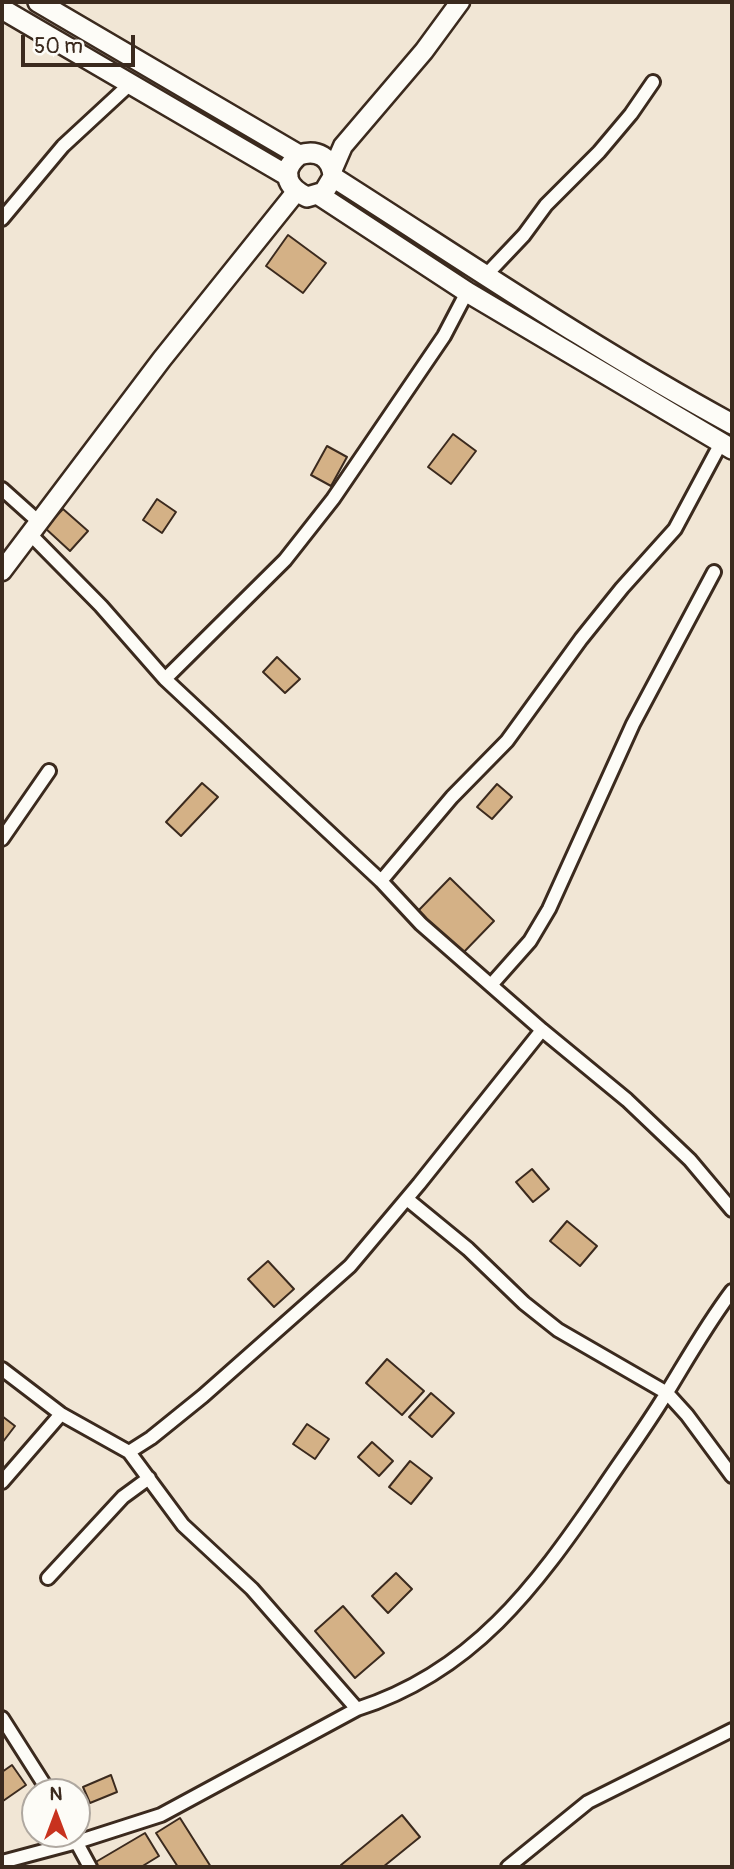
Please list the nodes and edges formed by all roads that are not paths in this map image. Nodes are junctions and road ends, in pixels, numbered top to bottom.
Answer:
1 (38, 2) edge
2 (460, 2) edge
3 (2, 9) edge
4 (653, 82) dead end
5 (129, 85) junction
6 (299, 155) junction
7 (330, 167) junction
8 (292, 184) junction
9 (319, 195) junction
10 (2, 219) edge
11 (487, 274) junction
12 (467, 292) junction
13 (732, 424) edge
14 (727, 446) edge
15 (2, 489) edge
16 (35, 529) junction
17 (2, 571) edge
18 (714, 572) dead end
19 (165, 679) junction
20 (49, 772) dead end
21 (2, 839) edge
22 (381, 881) junction
23 (491, 985) junction
24 (542, 1030) junction
25 (407, 1199) junction
26 (732, 1210) edge
27 (732, 1291) edge
28 (2, 1369) edge
29 (667, 1393) junction
30 (61, 1414) junction
31 (129, 1452) junction
32 (732, 1476) edge
33 (149, 1478) junction
34 (2, 1482) edge
35 (48, 1578) dead end
36 (357, 1709) junction
37 (2, 1718) edge
38 (732, 1730) edge
39 (40, 1778) edge
40 (91, 1834) edge
41 (44, 1848) edge
42 (80, 1848) edge
43 (2, 1862) edge
44 (90, 1867) edge
45 (508, 1867) edge

1 - 6 main road
2 - 7 street
3 - 5 main road
4 - 11 street
5 - 8 main road
5 - 10 street
6 - 7 main road
6 - 8 main road
7 - 9 main road
7 - 11 main road
8 - 9 main road
8 - 16 street
9 - 12 main road
11 - 13 main road
12 - 14 main road
12 - 19 street
14 - 22 street
15 - 16 street
16 - 17 street
16 - 19 street
18 - 23 street
19 - 22 street
20 - 21 street
22 - 23 street
23 - 24 street
24 - 25 street
24 - 26 street
25 - 29 street
25 - 31 street
27 - 29 street
28 - 30 street
29 - 32 street
29 - 36 street
30 - 31 street
30 - 34 street
31 - 33 street
33 - 35 street
33 - 36 street
36 - 40 street
37 - 39 street
38 - 45 street
41 - 43 street
42 - 44 street

